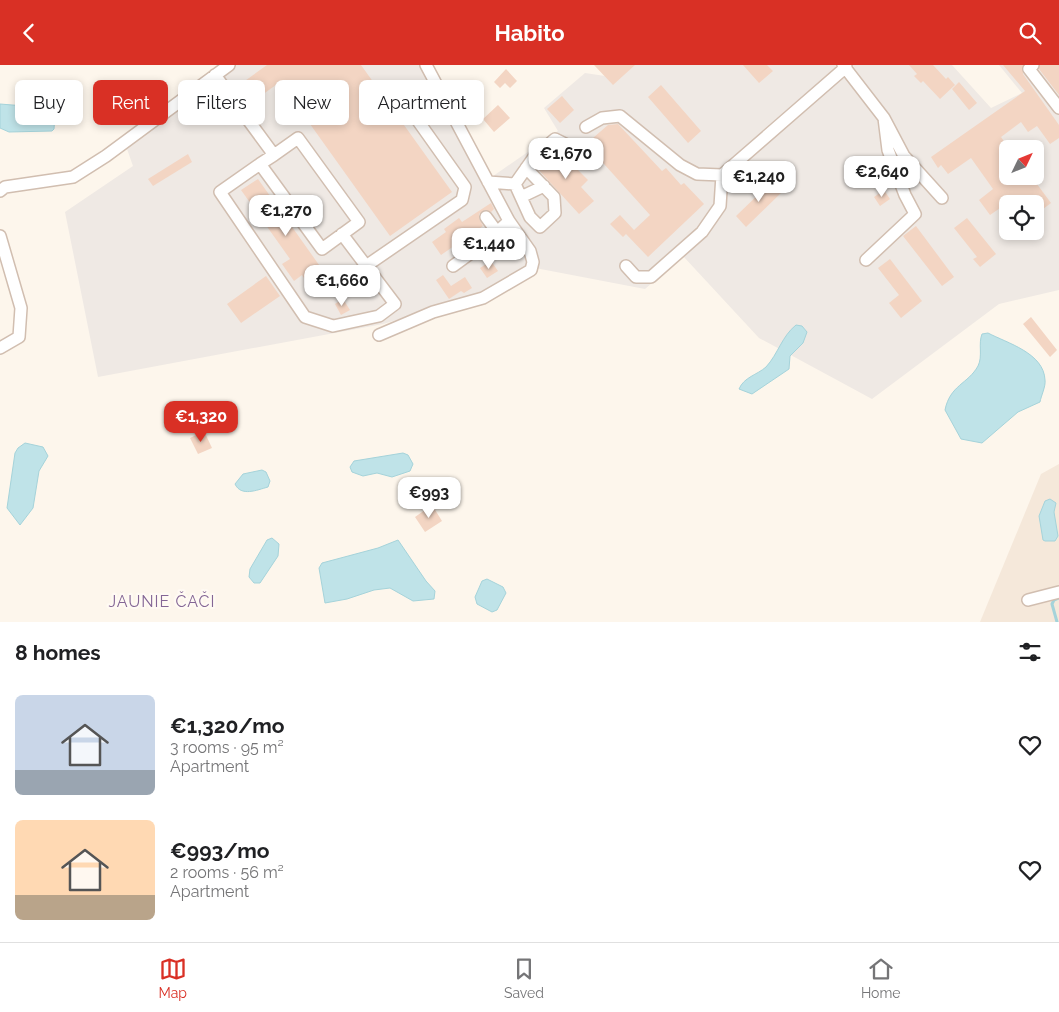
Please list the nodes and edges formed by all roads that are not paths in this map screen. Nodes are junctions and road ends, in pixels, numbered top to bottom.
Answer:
1 (229, 65) edge
2 (426, 65) edge
3 (1033, 65) edge
4 (844, 66) edge
5 (215, 75) junction
6 (1059, 108) edge
7 (884, 118) junction
8 (421, 125) edge
9 (586, 127) dead end
10 (565, 144) dead end
11 (274, 155) junction
12 (260, 164) junction
13 (526, 167) junction
14 (722, 175) junction
15 (488, 182) junction
16 (515, 184) junction
17 (544, 186) junction
18 (0, 191) edge
19 (521, 197) junction
20 (942, 198) dead end
21 (486, 217) dead end
22 (509, 221) junction
23 (497, 232) junction
24 (342, 234) junction
25 (0, 236) edge
26 (866, 260) dead end
27 (366, 266) junction
28 (453, 266) dead end
29 (626, 266) dead end
30 (379, 335) dead end
31 (0, 348) edge
32 (1059, 592) edge
33 (1028, 600) dead end

1 - 5 street
2 - 15 street
3 - 6 street
4 - 7 street
4 - 14 street
5 - 11 street
5 - 18 street
7 - 20 street
7 - 26 street
8 - 27 street
9 - 14 street
10 - 13 street
11 - 12 street
11 - 24 street
12 - 24 street
12 - 27 street
13 - 16 street
13 - 17 street
14 - 29 street
15 - 16 street
15 - 22 street
16 - 19 street
17 - 19 street
17 - 19 street
21 - 23 street
22 - 23 street
22 - 30 street
23 - 28 street
24 - 27 street
25 - 31 street
32 - 33 street

